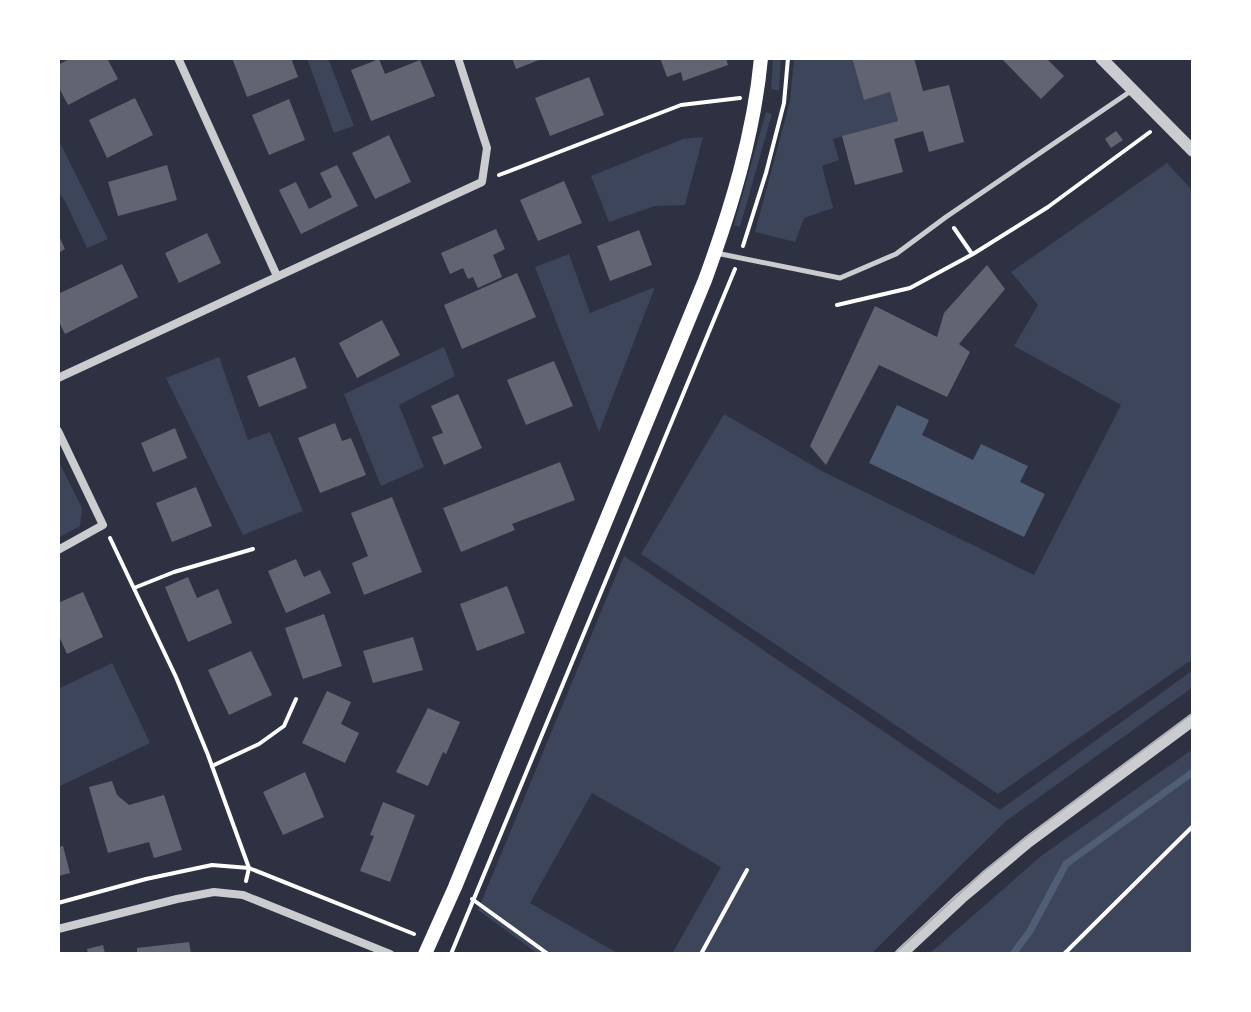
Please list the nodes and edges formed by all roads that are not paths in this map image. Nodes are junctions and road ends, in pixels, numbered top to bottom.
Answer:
1 (178, 58) edge
2 (458, 58) edge
3 (761, 58) edge
4 (1101, 58) edge
5 (1133, 90) junction
6 (1193, 151) edge
7 (715, 253) junction
8 (277, 276) junction
9 (58, 378) edge
10 (58, 431) edge
11 (58, 550) edge
12 (1193, 720) edge
13 (58, 929) edge
14 (428, 948) edge
15 (390, 954) edge
16 (901, 954) edge

1 - 8 street
2 - 8 street
3 - 7 main road
4 - 5 street
5 - 6 street
5 - 7 lane
7 - 14 main road
8 - 9 street
10 - 11 street
12 - 16 street
13 - 15 street

